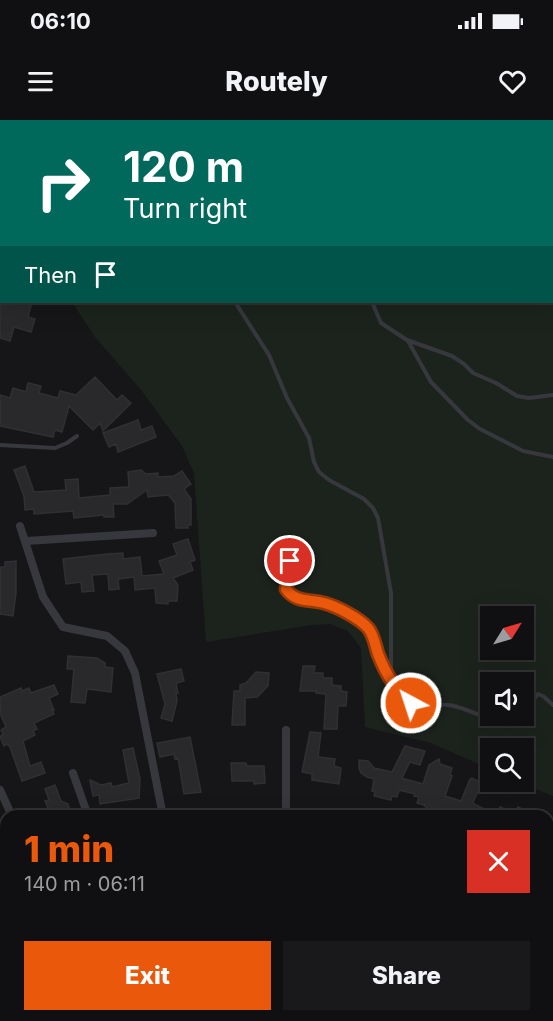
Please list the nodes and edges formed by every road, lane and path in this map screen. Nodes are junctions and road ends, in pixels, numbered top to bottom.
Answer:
1 (237, 303) edge
2 (372, 303) edge
3 (407, 340) junction
4 (553, 395) edge
5 (76, 436) dead end
6 (0, 445) edge
7 (553, 457) edge
8 (21, 526) dead end
9 (153, 533) dead end
10 (26, 541) junction
11 (286, 580) dead end
12 (391, 678) junction
13 (534, 699) edge
14 (553, 705) edge
15 (480, 714) edge
16 (286, 730) dead end
17 (73, 773) dead end
18 (0, 790) edge
19 (9, 810) edge
20 (86, 810) edge
21 (162, 810) edge
22 (286, 810) edge

1 - 12 lane
2 - 3 lane
3 - 4 lane
3 - 7 lane
5 - 6 lane
8 - 10 street
9 - 10 street
10 - 21 street
11 - 12 lane
12 - 15 lane
13 - 14 lane
16 - 22 street
17 - 20 street
18 - 19 street

